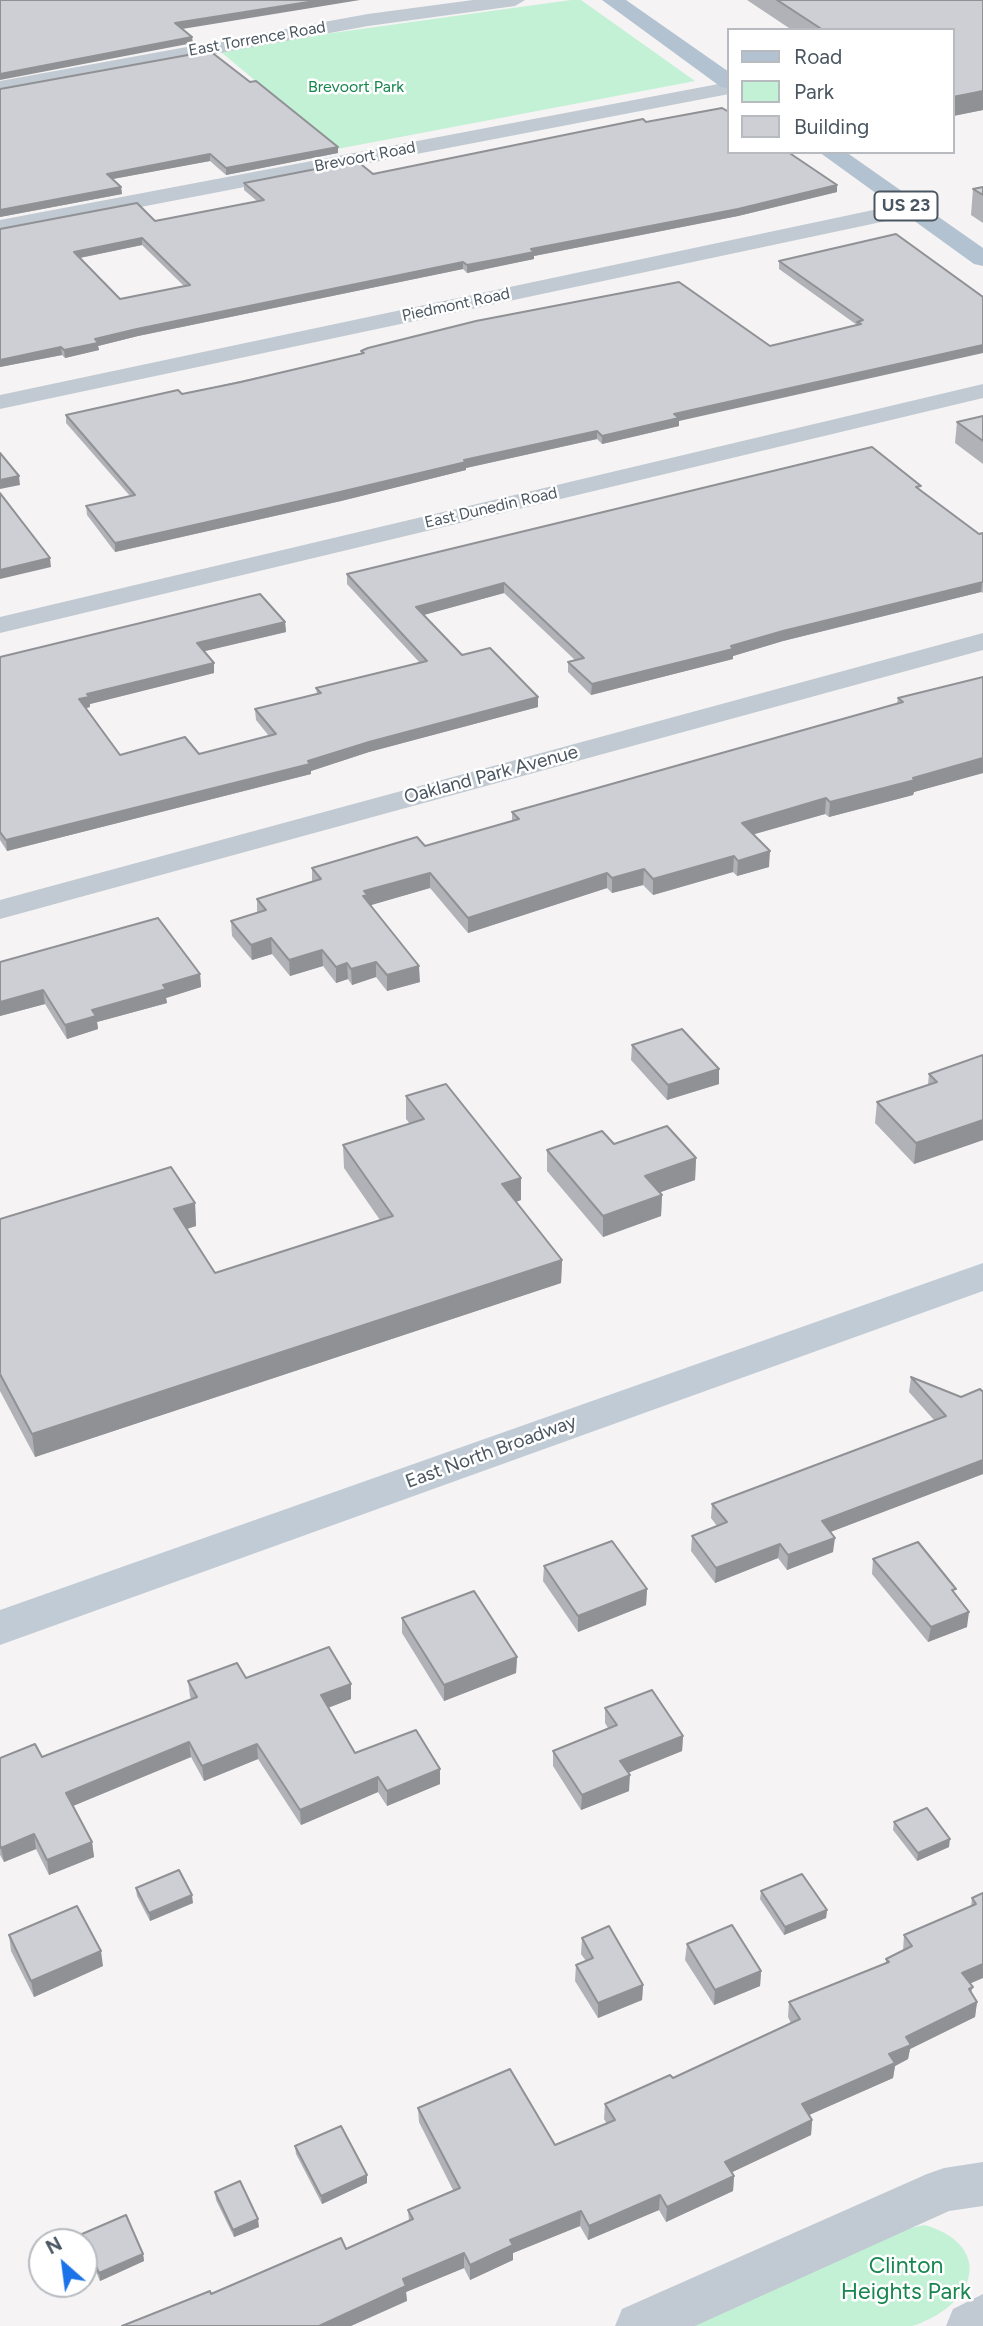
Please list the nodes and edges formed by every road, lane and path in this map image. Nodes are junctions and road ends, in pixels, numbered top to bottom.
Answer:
1 (515, 0) edge
2 (612, 0) edge
3 (727, 84) edge
4 (727, 85) edge
5 (0, 87) edge
6 (833, 154) edge
7 (911, 209) junction
8 (0, 227) edge
9 (983, 259) edge
10 (983, 391) edge
11 (0, 402) edge
12 (0, 625) edge
13 (983, 641) edge
14 (1, 908) edge
15 (983, 1276) edge
16 (0, 1628) edge
17 (983, 2184) edge
18 (983, 2318) edge
19 (640, 2326) edge
20 (971, 2326) edge

1 - 5 street, East Torrence Road
2 - 3 main road
4 - 8 street, Brevoort Road
6 - 7 main road, US 23
7 - 9 main road, US 23
7 - 11 street, Piedmont Road
10 - 12 street, East Dunedin Road
13 - 14 street, Oakland Park Avenue
15 - 16 main road, East North Broadway
17 - 19 street
18 - 20 street

